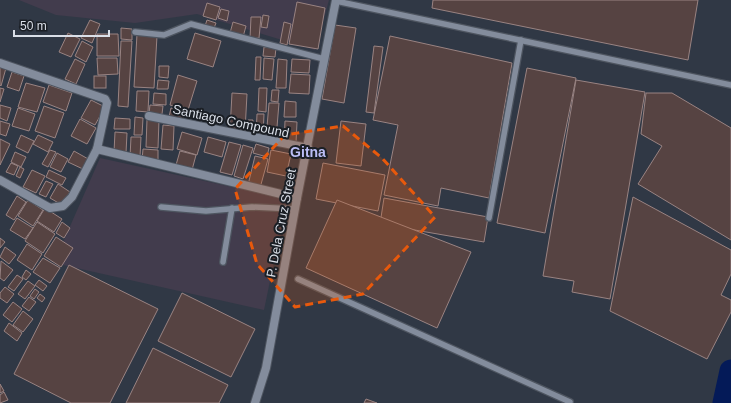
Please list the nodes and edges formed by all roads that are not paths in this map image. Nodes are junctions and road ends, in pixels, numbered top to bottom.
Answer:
1 (336, 1) edge
2 (135, 32) dead end
3 (521, 40) junction
4 (324, 59) junction
5 (0, 63) edge
6 (731, 86) edge
7 (149, 116) dead end
8 (308, 148) junction
9 (97, 149) junction
10 (0, 180) edge
11 (297, 198) junction
12 (161, 207) dead end
13 (232, 208) junction
14 (295, 209) junction
15 (489, 218) dead end
16 (223, 262) dead end
17 (298, 279) dead end
18 (570, 402) dead end
19 (255, 403) edge

1 - 3 lane
1 - 4 street, P. Dela Cruz Street
2 - 4 lane
3 - 6 lane
3 - 15 lane
4 - 8 street, P. Dela Cruz Street
5 - 9 street
7 - 8 street, Santiago Compound
8 - 11 street, P. Dela Cruz Street
9 - 10 street
9 - 11 street
11 - 14 street, P. Dela Cruz Street
12 - 13 lane
13 - 14 lane
13 - 16 lane
14 - 19 street, P. Dela Cruz Street
17 - 18 lane

